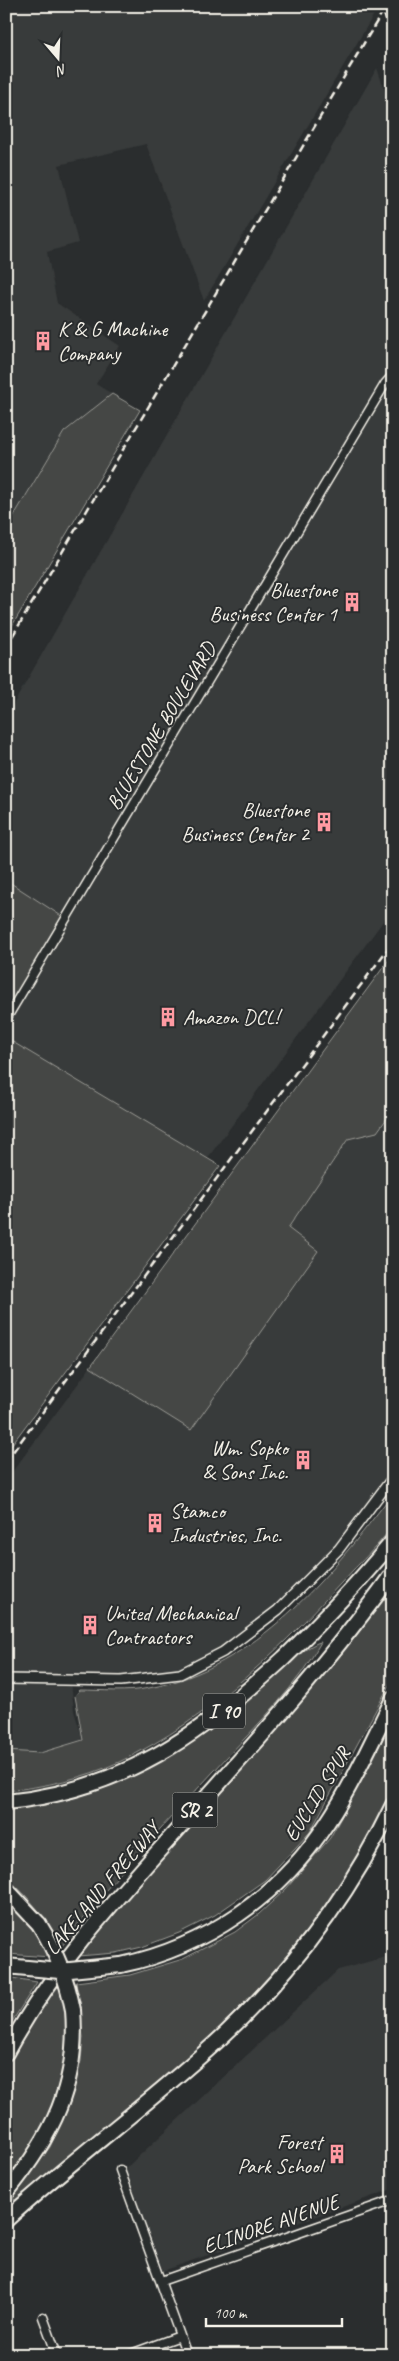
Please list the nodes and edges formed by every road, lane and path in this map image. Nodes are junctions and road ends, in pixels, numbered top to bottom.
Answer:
1 (388, 6) edge
2 (393, 21) edge
3 (393, 375) edge
4 (6, 1019) edge
5 (393, 1477) edge
6 (393, 1541) edge
7 (393, 1573) edge
8 (6, 1680) edge
9 (393, 1699) edge
10 (6, 1802) edge
11 (393, 1804) edge
12 (6, 1889) edge
13 (6, 1966) edge
14 (6, 2053) edge
15 (120, 2170) dead end
16 (6, 2193) edge
17 (393, 2200) edge
18 (6, 2220) edge
19 (161, 2281) junction
20 (43, 2317) dead end
21 (180, 2336) junction
22 (57, 2355) edge
23 (128, 2355) edge
24 (187, 2355) edge

1 - 2 main road
3 - 4 street, BLUESTONE BOULEVARD
5 - 8 street
6 - 10 highway, I 90
7 - 14 highway, LAKELAND FREEWAY / SR 2
9 - 13 highway, EUCLID SPUR, bridge
11 - 18 highway
12 - 16 highway, bridge
15 - 19 street
17 - 19 street, ELINORE AVENUE
19 - 21 street
20 - 22 street
21 - 23 street
21 - 24 street

